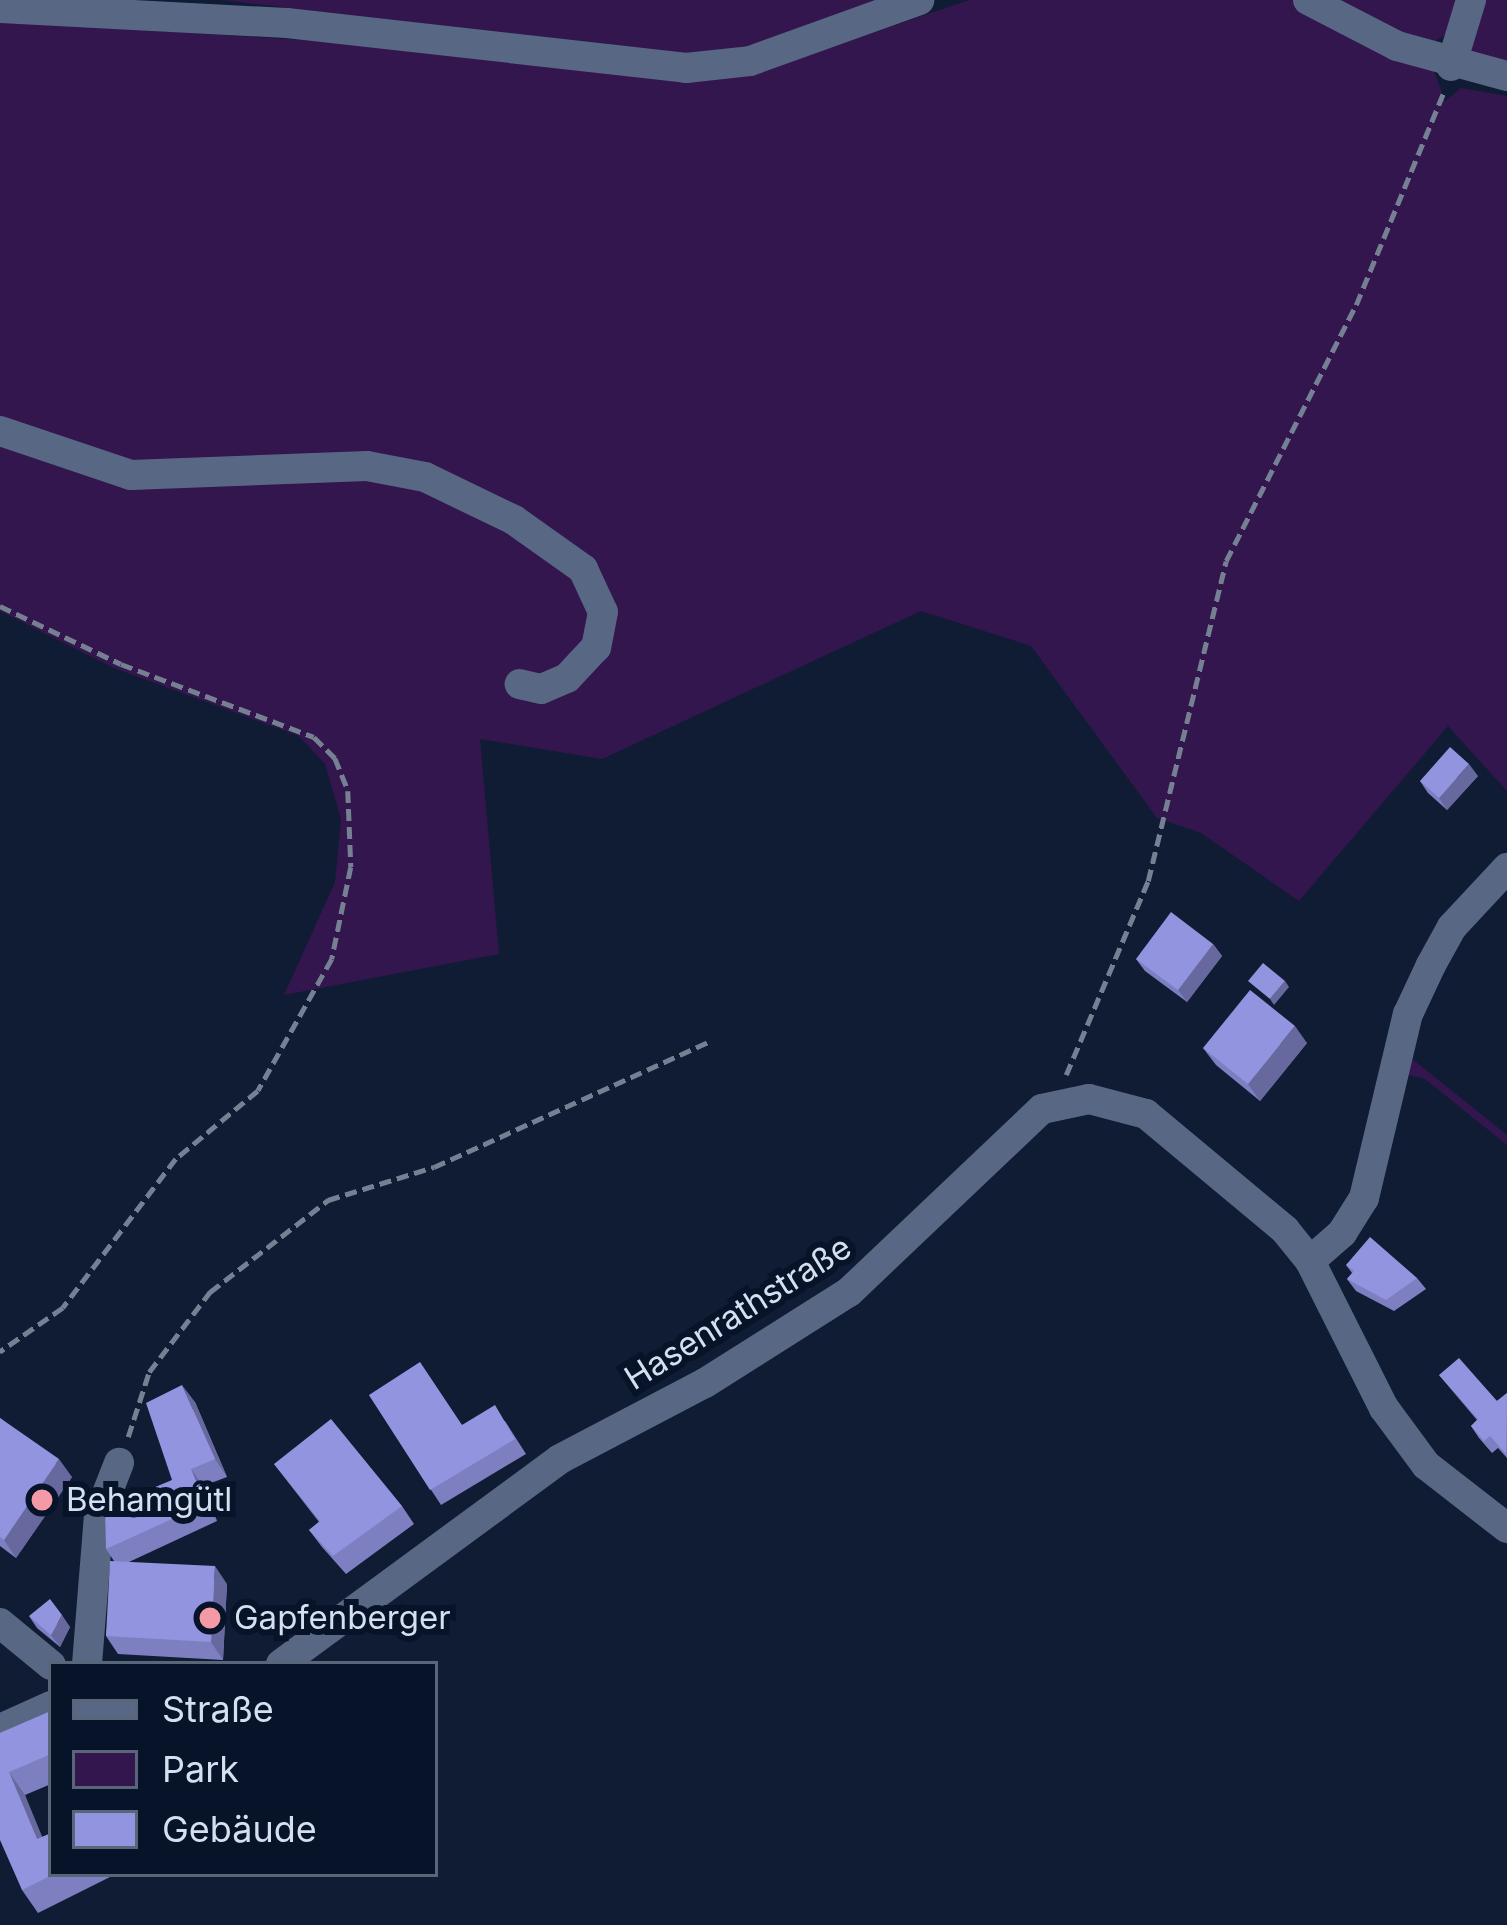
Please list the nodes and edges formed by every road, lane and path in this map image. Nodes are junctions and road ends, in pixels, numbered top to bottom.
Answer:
1 (919, 0) edge
2 (1308, 0) edge
3 (1471, 0) edge
4 (0, 8) edge
5 (1451, 66) junction
6 (1507, 76) edge
7 (0, 431) edge
8 (0, 606) edge
9 (520, 684) dead end
10 (1507, 868) edge
11 (710, 1041) dead end
12 (1042, 1109) junction
13 (1310, 1261) junction
14 (0, 1352) edge
15 (119, 1463) joint
16 (1507, 1528) edge
17 (0, 1623) edge
18 (87, 1661) edge
19 (285, 1661) edge
20 (48, 1663) edge
21 (48, 1707) edge
22 (0, 1729) edge

1 - 4 street
2 - 5 street
3 - 5 street
5 - 6 street
5 - 12 path
7 - 9 street
8 - 14 path
10 - 13 street
11 - 15 path
12 - 13 street
12 - 19 street, Hasenrathstraße
13 - 16 street
15 - 18 street
17 - 20 street
21 - 22 street

